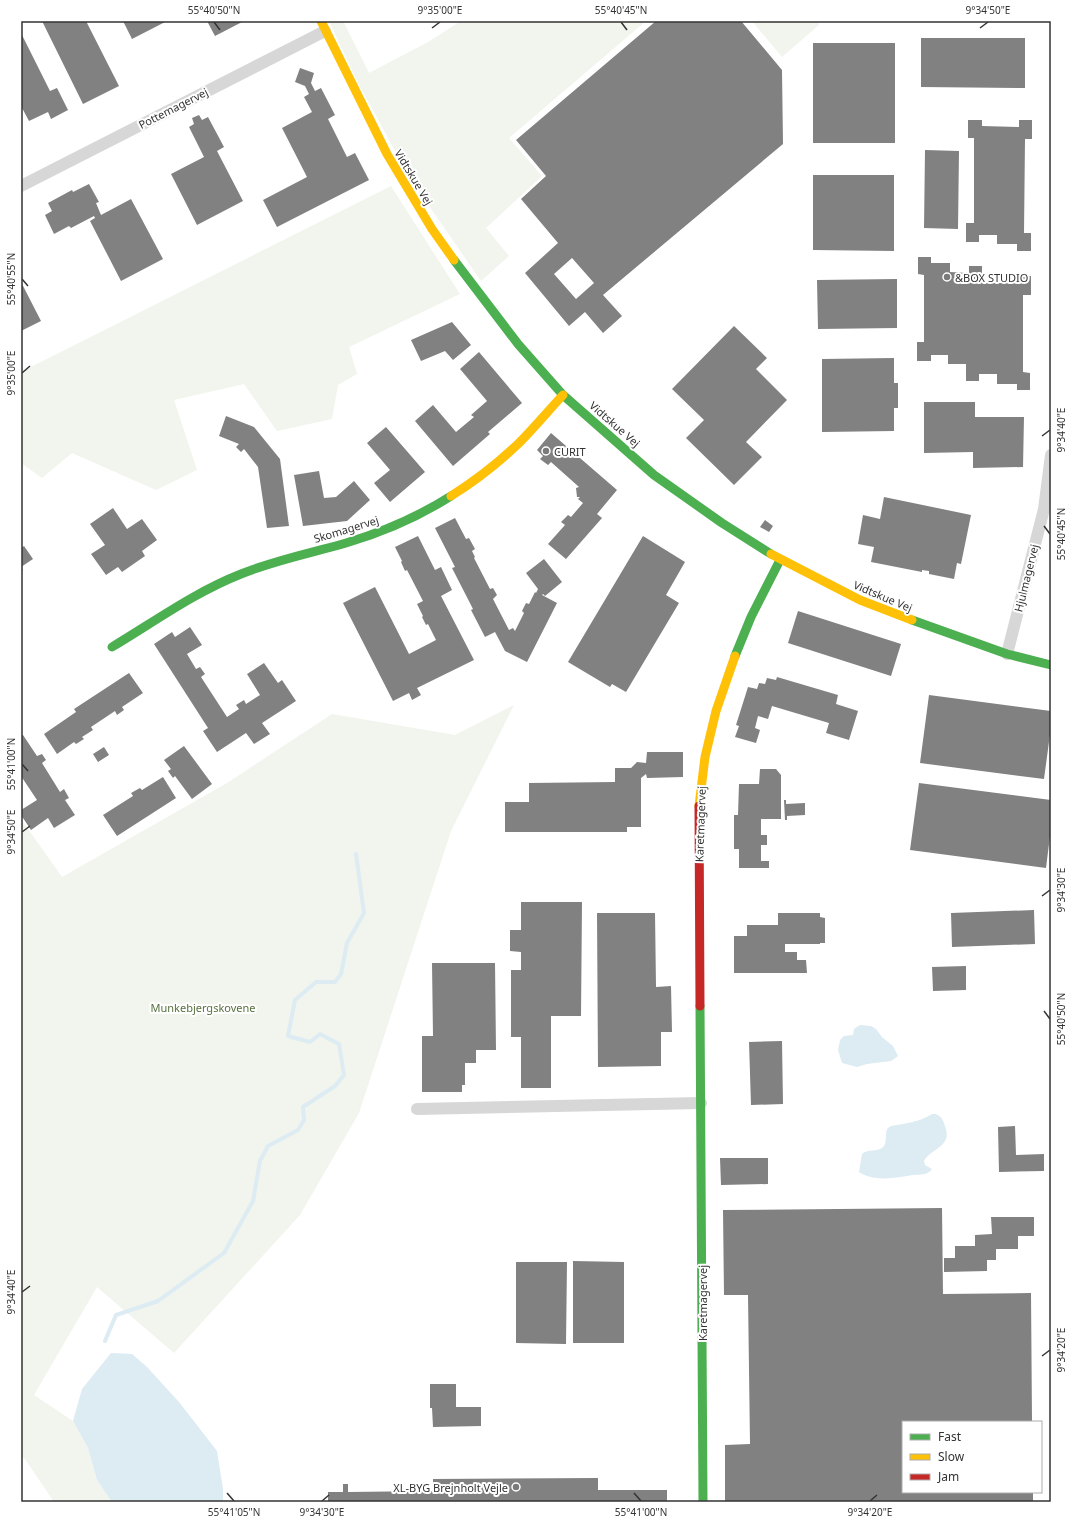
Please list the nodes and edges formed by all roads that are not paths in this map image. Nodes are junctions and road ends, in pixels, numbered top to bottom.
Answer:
1 (323, 26) edge
2 (21, 186) edge
3 (564, 395) junction
4 (1051, 455) edge
5 (780, 560) junction
6 (112, 647) dead end
7 (1007, 654) junction
8 (1051, 665) edge
9 (701, 1103) junction
10 (417, 1109) dead end
11 (703, 1502) edge

1 - 2 street, Pottemagervej
1 - 3 street, Vidtskue Vej
3 - 5 street, Vidtskue Vej
3 - 6 street, Skomagervej
4 - 7 street, Hjulmagervej
5 - 7 street, Vidtskue Vej
5 - 9 street, Karetmagervej
7 - 8 street, Vidtskue Vej
9 - 10 street
9 - 11 street, Karetmagervej

